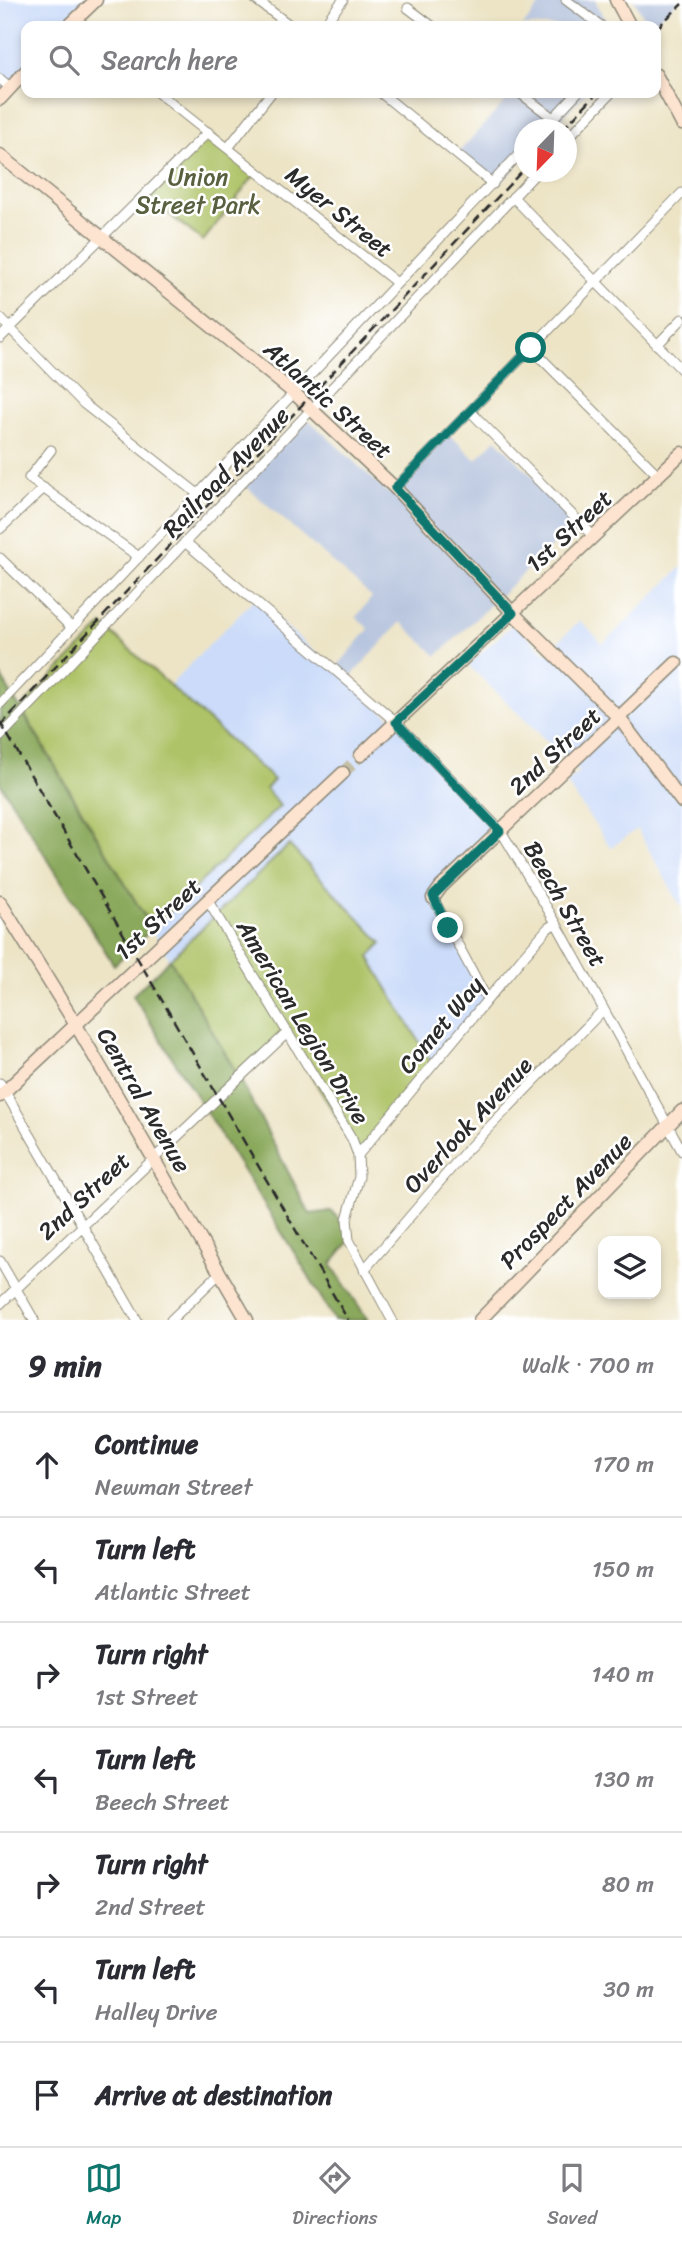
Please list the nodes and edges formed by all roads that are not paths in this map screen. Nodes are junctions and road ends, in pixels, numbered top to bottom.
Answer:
1 (96, 0) edge
2 (256, 0) edge
3 (343, 0) edge
4 (566, 0) edge
5 (616, 0) edge
6 (408, 8) dead end
7 (76, 21) edge
8 (283, 21) edge
9 (327, 21) edge
10 (425, 21) edge
11 (594, 21) edge
12 (627, 21) edge
13 (21, 74) edge
14 (5, 83) edge
15 (661, 84) edge
16 (164, 98) edge
17 (267, 98) edge
18 (388, 98) edge
19 (527, 98) edge
20 (572, 98) edge
21 (606, 98) edge
22 (0, 99) edge
23 (553, 118) joint
24 (682, 124) edge
25 (577, 129) edge
26 (208, 132) junction
27 (228, 148) junction
28 (0, 155) edge
29 (514, 160) edge
30 (527, 182) edge
31 (493, 184) junction
32 (682, 193) edge
33 (513, 197) junction
34 (101, 238) junction
35 (595, 282) junction
36 (397, 284) junction
37 (0, 318) edge
38 (682, 319) edge
39 (10, 328) junction
40 (0, 338) edge
41 (656, 345) junction
42 (531, 348) junction
43 (682, 370) edge
44 (294, 393) junction
45 (312, 410) junction
46 (470, 411) junction
47 (51, 450) dead end
48 (682, 453) edge
49 (658, 475) junction
50 (44, 488) junction
51 (395, 488) junction
52 (198, 494) junction
53 (0, 529) edge
54 (593, 536) junction
55 (185, 542) junction
56 (139, 557) junction
57 (0, 558) edge
58 (513, 613) junction
59 (72, 628) junction
60 (676, 663) dead end
61 (0, 704) edge
62 (620, 719) junction
63 (396, 722) junction
64 (0, 737) edge
65 (361, 755) tunnel mouth
66 (343, 773) tunnel mouth
67 (682, 802) edge
68 (500, 831) junction
69 (433, 898) joint
70 (208, 901) junction
71 (0, 902) edge
72 (556, 923) junction
73 (487, 999) junction
74 (603, 1010) junction
75 (76, 1025) junction
76 (288, 1032) junction
77 (2, 1090) edge
78 (682, 1111) edge
79 (668, 1125) junction
80 (682, 1151) edge
81 (358, 1155) junction
82 (154, 1159) junction
83 (83, 1226) junction
84 (0, 1261) edge
85 (364, 1270) junction
86 (220, 1273) junction
87 (16, 1289) junction
88 (0, 1304) edge
89 (34, 1320) edge
90 (137, 1320) edge
91 (170, 1320) edge
92 (247, 1320) edge
93 (392, 1320) edge
94 (480, 1320) edge

1 - 7 street
2 - 8 street
3 - 9 street
4 - 11 street
5 - 12 street
6 - 10 street
13 - 14 street
14 - 22 street
15 - 24 street
16 - 26 street, Myer Street
17 - 27 street
18 - 31 street
19 - 23 street
20 - 23 street
21 - 25 street
26 - 27 street, Myer Street
26 - 34 street
27 - 36 street, Myer Street
28 - 34 street, Atlantic Street
29 - 31 street, Railroad Avenue
30 - 33 street, Railroad Avenue
31 - 36 street, Railroad Avenue
32 - 35 street
33 - 35 street
33 - 45 street, Railroad Avenue
34 - 39 street
34 - 44 street, Atlantic Street
35 - 41 street
35 - 42 street
36 - 44 street, Railroad Avenue
37 - 39 street
38 - 41 street
39 - 40 street
39 - 52 street
41 - 43 street
42 - 46 street
42 - 49 street
44 - 45 street, Atlantic Street
44 - 52 street, Railroad Avenue
45 - 51 street, Atlantic Street
45 - 55 street, Railroad Avenue
46 - 51 street
46 - 54 street
47 - 50 street
48 - 49 street, 1st Street
49 - 54 street, 1st Street
50 - 53 street
50 - 56 street
51 - 58 street, Atlantic Street
52 - 56 street, Railroad Avenue
54 - 58 street, 1st Street
55 - 63 street, Beech Street
55 - 64 street, Railroad Avenue
56 - 59 street, Railroad Avenue
57 - 59 street
58 - 62 street, Atlantic Street
58 - 63 street, 1st Street
59 - 61 street, Railroad Avenue
60 - 62 street, 2nd Street
62 - 67 street, Atlantic Street
62 - 68 street, 2nd Street
63 - 65 street, 1st Street
63 - 68 street, Beech Street
66 - 70 street, 1st Street
68 - 69 street, 2nd Street
68 - 72 street, Beech Street
69 - 73 street
70 - 75 street, 1st Street
70 - 76 street, American Legion Drive
71 - 75 street, Central Avenue
72 - 73 street, Comet Way
72 - 74 street, Beech Street
73 - 81 street, Comet Way
74 - 79 street, Beech Street
74 - 85 street, Overlook Avenue
75 - 77 street, 1st Street
75 - 82 street, Central Avenue
76 - 81 street, American Legion Drive
76 - 82 street, 2nd Street
77 - 83 street
78 - 79 street, Prospect Avenue
79 - 80 street, Beech Street
79 - 94 street, Prospect Avenue
81 - 85 street, American Legion Drive
82 - 83 street, 2nd Street
82 - 86 street, Central Avenue
83 - 87 street, 2nd Street
83 - 90 street
84 - 87 street
85 - 93 street, American Legion Drive
86 - 91 street
86 - 92 street, Central Avenue
87 - 88 street, 2nd Street
87 - 89 street

